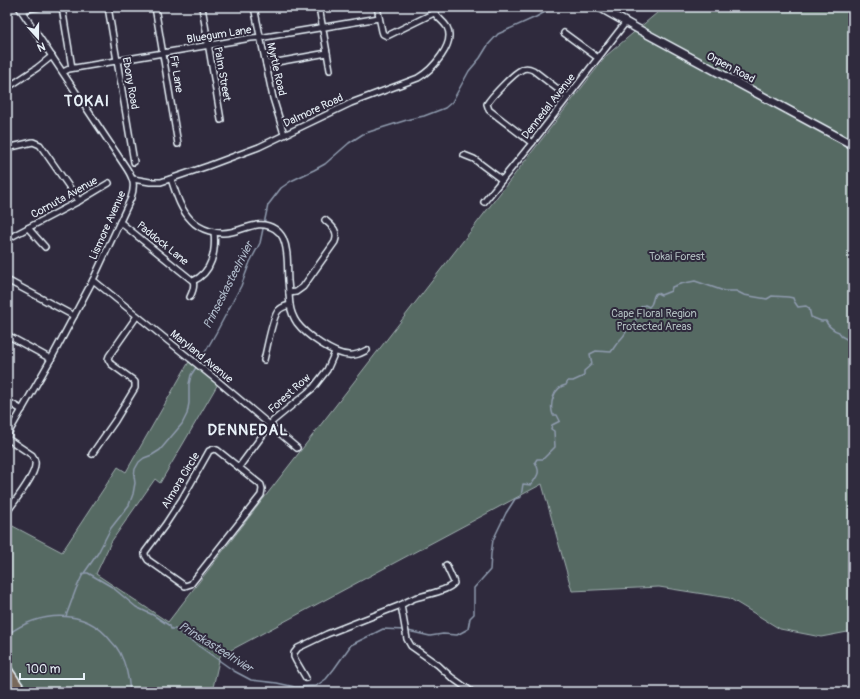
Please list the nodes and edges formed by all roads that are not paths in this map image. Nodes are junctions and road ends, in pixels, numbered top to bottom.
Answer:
1 (39, 7) edge
2 (62, 7) edge
3 (108, 7) edge
4 (155, 7) edge
5 (202, 7) edge
6 (254, 7) edge
7 (319, 7) edge
8 (377, 7) edge
9 (433, 7) edge
10 (599, 7) edge
11 (20, 8) edge
12 (434, 13) junction
13 (378, 18) junction
14 (626, 22) junction
15 (322, 27) junction
16 (564, 33) dead end
17 (260, 37) junction
18 (208, 45) junction
19 (163, 53) junction
20 (327, 53) junction
21 (52, 56) junction
22 (598, 58) junction
23 (117, 60) junction
24 (266, 64) junction
25 (72, 68) junction
26 (330, 70) dead end
27 (63, 72) junction
28 (7, 88) edge
29 (568, 96) junction
30 (221, 120) dead end
31 (284, 134) junction
32 (532, 143) junction
33 (178, 144) dead end
34 (853, 145) edge
35 (7, 148) edge
36 (464, 155) dead end
37 (134, 162) dead end
38 (133, 179) junction
39 (171, 179) junction
40 (502, 180) junction
41 (109, 183) dead end
42 (79, 201) junction
43 (484, 202) dead end
44 (325, 220) dead end
45 (120, 222) junction
46 (28, 228) junction
47 (214, 232) junction
48 (7, 239) edge
49 (45, 248) dead end
50 (7, 280) edge
51 (93, 280) junction
52 (192, 281) junction
53 (289, 293) junction
54 (190, 296) dead end
55 (290, 305) junction
56 (74, 316) junction
57 (137, 316) junction
58 (7, 335) edge
59 (367, 350) dead end
60 (335, 352) junction
61 (51, 359) junction
62 (264, 360) dead end
63 (7, 401) edge
64 (22, 410) junction
65 (270, 425) junction
66 (8, 439) edge
67 (298, 448) dead end
68 (92, 454) dead end
69 (239, 467) junction
70 (7, 512) edge
71 (446, 565) dead end
72 (401, 605) junction
73 (7, 670) edge
74 (306, 678) dead end
75 (22, 692) edge
76 (472, 692) edge

1 - 11 street
2 - 25 street
3 - 23 street, Ebony Road
4 - 19 street, Fir Lane
5 - 18 street, Palm Street
6 - 17 street, Myrtle Road
7 - 15 street
8 - 13 street
9 - 12 street
10 - 14 main road, Orpen Road
11 - 21 street, Lismore Avenue
12 - 13 street
12 - 31 street, Dalmore Road
13 - 15 street, Bluegum Lane
14 - 22 street, Dennedal Avenue
14 - 34 main road, Orpen Road
15 - 17 street, Bluegum Lane
15 - 20 street
16 - 22 street
17 - 18 street, Bluegum Lane
17 - 24 street, Myrtle Road
18 - 19 street, Bluegum Lane
18 - 30 street, Palm Street
19 - 23 street, Bluegum Lane
19 - 33 street, Fir Lane
20 - 24 street
20 - 26 street
21 - 27 street, Lismore Avenue
21 - 28 street
22 - 29 street, Dennedal Avenue
23 - 25 street, Bluegum Lane
23 - 37 street, Ebony Road
24 - 31 street, Myrtle Road
25 - 27 street, Bluegum Lane
27 - 38 street, Lismore Avenue
29 - 32 street, Dennedal Avenue
29 - 32 street
31 - 39 street, Dalmore Road
32 - 40 street, Dennedal Avenue
35 - 42 street
36 - 40 street
38 - 39 street, Dalmore Road
38 - 45 street, Lismore Avenue
39 - 47 street
40 - 43 street, Dennedal Avenue
41 - 42 street, Cornuta Avenue
42 - 46 street, Cornuta Avenue
44 - 53 street
45 - 51 street, Lismore Avenue
45 - 52 street, Paddock Lane
46 - 48 street, Cornuta Avenue
46 - 49 street
47 - 52 street, Paddock Lane
47 - 53 street
50 - 56 street
51 - 56 street, Lismore Avenue
51 - 57 street, Maryland Avenue
52 - 54 street, Paddock Lane
53 - 55 street
55 - 60 street
55 - 62 street
56 - 61 street, Lismore Avenue
57 - 65 street, Maryland Avenue
57 - 68 street
58 - 61 street
59 - 60 street
60 - 65 street, Forest Row
61 - 64 street, Lismore Avenue
63 - 64 street
64 - 66 street, Lismore Avenue
65 - 67 street, Maryland Avenue
65 - 69 street, Forest Row
66 - 70 street
69 - 69 street, Almora Circle
71 - 72 street
72 - 74 street
72 - 76 street
73 - 75 highway

